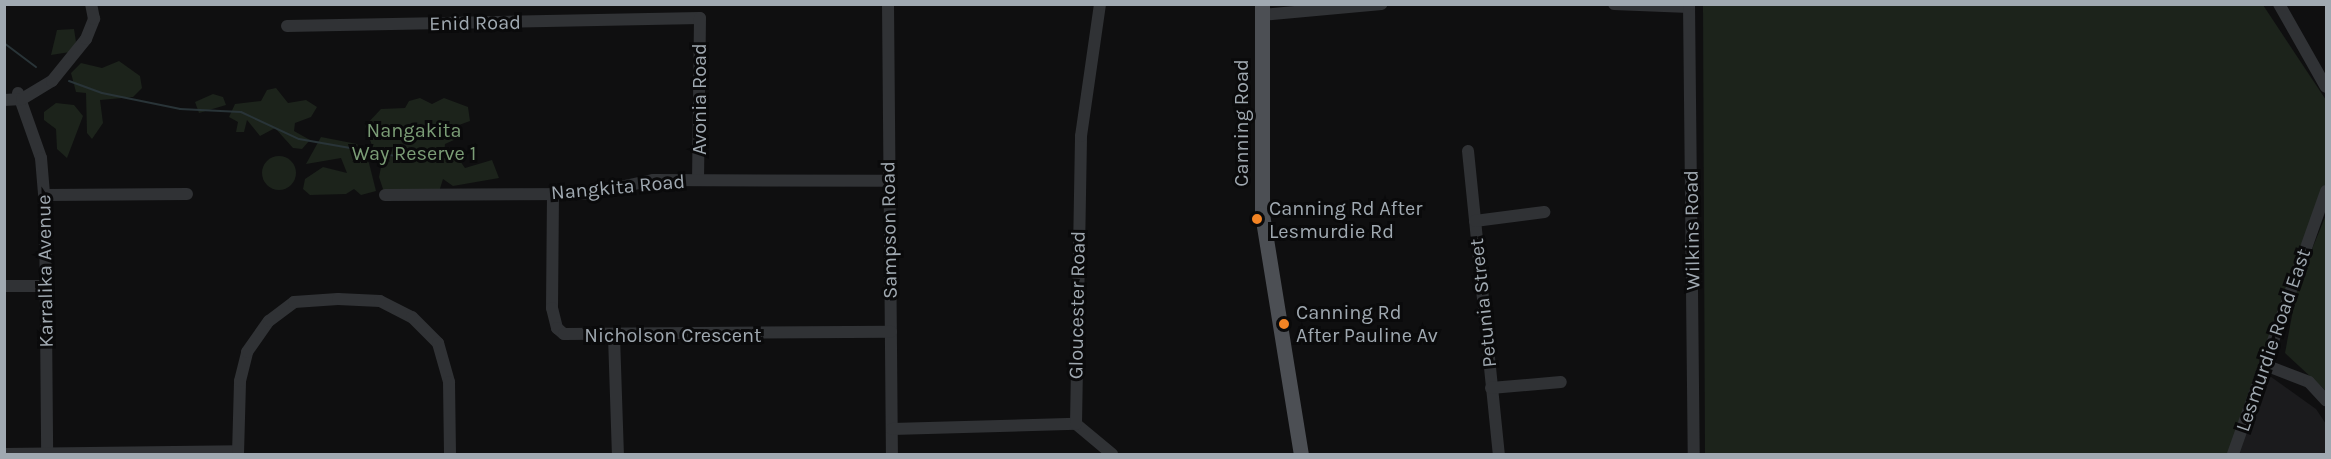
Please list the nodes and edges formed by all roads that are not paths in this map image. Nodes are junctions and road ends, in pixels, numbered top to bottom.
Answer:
1 (91, 4) edge
2 (888, 4) edge
3 (1100, 4) edge
4 (1381, 4) edge
5 (1614, 4) edge
6 (2279, 4) edge
7 (1689, 6) edge
8 (1262, 10) edge
9 (699, 18) joint
10 (286, 26) dead end
11 (2326, 87) edge
12 (4, 94) edge
13 (19, 96) junction
14 (4, 100) edge
15 (1468, 152) dead end
16 (698, 179) junction
17 (888, 181) junction
18 (2326, 191) edge
19 (187, 194) dead end
20 (553, 194) junction
21 (45, 195) junction
22 (385, 195) dead end
23 (1544, 212) dead end
24 (1475, 221) junction
25 (4, 286) edge
26 (46, 286) junction
27 (891, 332) junction
28 (614, 336) junction
29 (2265, 365) junction
30 (1561, 382) dead end
31 (1491, 388) junction
32 (2326, 400) edge
33 (1076, 424) junction
34 (892, 429) junction
35 (46, 453) edge
36 (238, 453) edge
37 (4, 454) edge
38 (450, 454) edge
39 (618, 454) edge
40 (892, 454) edge
41 (1112, 454) edge
42 (1301, 454) edge
43 (1499, 454) edge
44 (1694, 454) edge
45 (2233, 454) edge

1 - 13 street
2 - 17 street, Sampson Road
3 - 33 street, Gloucester Road
4 - 8 street
5 - 7 street
6 - 11 street
7 - 44 street, Wilkins Road
8 - 42 main road, Canning Road
9 - 10 street, Enid Road
9 - 16 street, Avonia Road
12 - 13 street
13 - 14 street
13 - 21 street, Karralika Avenue
15 - 24 street, Petunia Street
16 - 17 street, Nangkita Road
16 - 20 street, Nangkita Road
17 - 27 street, Sampson Road
18 - 29 street, Lesmurdie Road East
19 - 21 street
20 - 22 street, Nangkita Road
20 - 28 street, Nicholson Crescent
21 - 26 street, Karralika Avenue
23 - 24 street
24 - 31 street, Petunia Street
25 - 26 street
26 - 35 street, Karralika Avenue
27 - 28 street, Nicholson Crescent
27 - 34 street, Sampson Road
28 - 39 street
29 - 32 street
29 - 45 street, Lesmurdie Road East
30 - 31 street
31 - 43 street, Petunia Street
33 - 34 street
33 - 41 street
34 - 40 street, Sampson Road
35 - 36 street
35 - 37 street
36 - 38 street

